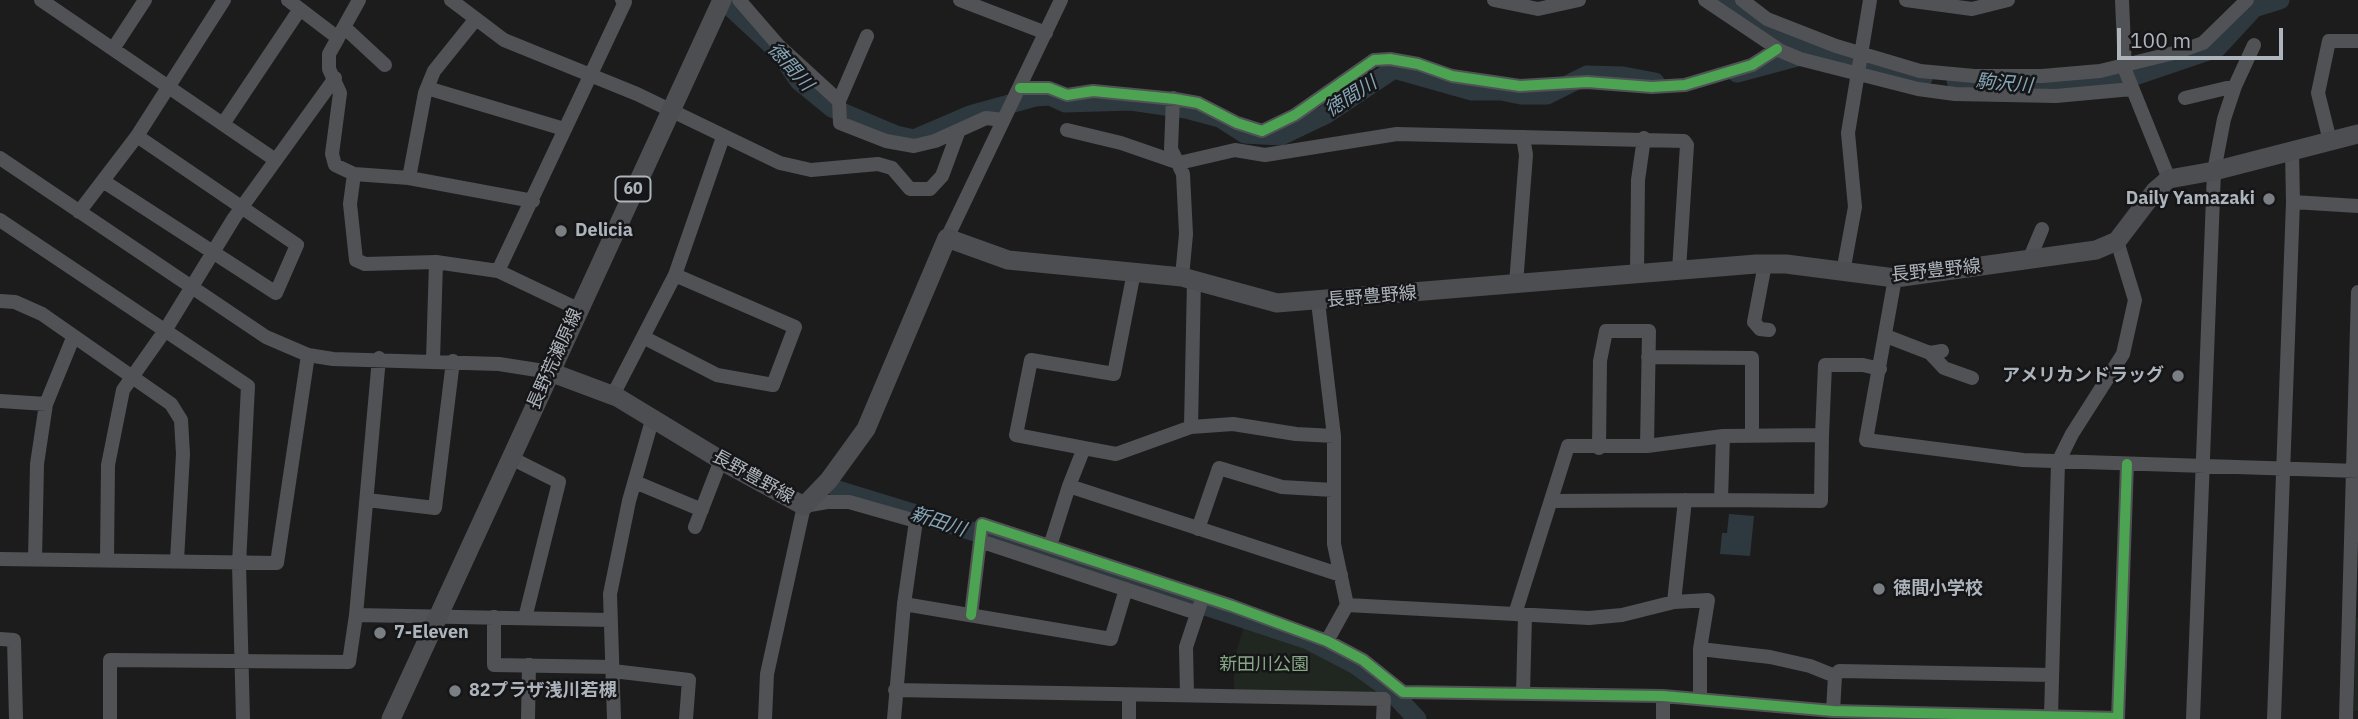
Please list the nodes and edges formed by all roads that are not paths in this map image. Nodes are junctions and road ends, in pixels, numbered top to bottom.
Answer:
1 (41, 0) edge
2 (145, 0) edge
3 (224, 0) edge
4 (288, 0) edge
5 (359, 0) edge
6 (451, 0) edge
7 (622, 0) edge
8 (739, 0) edge
9 (960, 0) edge
10 (1061, 0) edge
11 (1494, 0) edge
12 (1579, 0) edge
13 (1706, 0) edge
14 (1742, 0) edge
15 (1870, 0) edge
16 (1906, 0) edge
17 (2008, 0) edge
18 (2122, 0) edge
19 (2247, 0) edge
20 (720, 4) edge
21 (61, 6) edge
22 (991, 6) edge
23 (300, 9) junction
24 (475, 20) junction
25 (341, 33) junction
26 (1046, 33) junction
27 (867, 36) dead end
28 (2358, 41) edge
29 (2254, 45) dead end
30 (113, 49) junction
31 (1779, 50) junction
32 (1859, 53) junction
33 (385, 65) dead end
34 (2125, 67) junction
35 (1856, 73) junction
36 (591, 76) junction
37 (335, 78) junction
38 (167, 86) junction
39 (2235, 86) junction
40 (2131, 87) junction
41 (427, 88) junction
42 (1017, 93) junction
43 (2186, 97) dead end
44 (1174, 105) junction
45 (839, 108) junction
46 (669, 109) junction
47 (1005, 117) junction
48 (223, 124) junction
49 (564, 129) junction
50 (959, 130) junction
51 (1068, 130) dead end
52 (2358, 134) edge
53 (137, 136) junction
54 (723, 136) junction
55 (1523, 138) junction
56 (1644, 138) junction
57 (2330, 141) junction
58 (2292, 151) junction
59 (0, 158) edge
60 (274, 159) junction
61 (1180, 163) junction
62 (2214, 171) junction
63 (354, 174) junction
64 (409, 178) junction
65 (2169, 179) junction
66 (103, 181) junction
67 (533, 201) junction
68 (2293, 202) junction
69 (2358, 206) edge
70 (242, 207) junction
71 (79, 212) junction
72 (0, 220) edge
73 (2042, 229) dead end
74 (947, 238) junction
75 (2117, 241) junction
76 (213, 253) junction
77 (2029, 260) junction
78 (436, 262) junction
79 (1765, 264) junction
80 (1679, 270) junction
81 (498, 271) junction
82 (1134, 272) junction
83 (1843, 272) junction
84 (1637, 274) junction
85 (675, 275) junction
86 (1188, 278) junction
87 (1895, 278) junction
88 (1516, 284) junction
89 (191, 288) junction
90 (2358, 292) edge
91 (0, 301) edge
92 (1318, 302) junction
93 (578, 309) junction
94 (166, 329) junction
95 (1769, 330) dead end
96 (1886, 336) junction
97 (643, 337) junction
98 (73, 338) junction
99 (308, 355) junction
100 (1648, 357) junction
101 (379, 358) junction
102 (433, 360) junction
103 (453, 361) junction
104 (1880, 369) junction
105 (550, 372) junction
106 (133, 376) junction
107 (1972, 378) dead end
108 (613, 395) junction
109 (0, 401) edge
110 (46, 404) junction
111 (653, 416) junction
112 (1192, 427) junction
113 (1822, 435) junction
114 (1334, 436) junction
115 (1723, 436) junction
116 (1752, 436) junction
117 (1647, 446) junction
118 (1084, 448) junction
119 (1600, 448) junction
120 (511, 458) junction
121 (721, 460) junction
122 (2058, 462) junction
123 (2127, 464) junction
124 (2204, 465) junction
125 (2281, 467) junction
126 (2354, 471) edge
127 (635, 482) junction
128 (1069, 486) junction
129 (1333, 490) junction
130 (367, 500) junction
131 (1685, 500) junction
132 (1721, 500) junction
133 (1552, 501) junction
134 (804, 506) junction
135 (702, 510) junction
136 (695, 527) dead end
137 (1198, 529) junction
138 (980, 541) junction
139 (1050, 546) junction
140 (0, 559) edge
141 (35, 559) junction
142 (107, 559) junction
143 (177, 560) junction
144 (239, 564) junction
145 (1341, 575) junction
146 (1126, 589) junction
147 (1674, 602) junction
148 (904, 604) junction
149 (1200, 605) junction
150 (1347, 605) junction
151 (356, 615) junction
152 (971, 615) junction
153 (1520, 615) junction
154 (438, 616) junction
155 (494, 617) junction
156 (525, 618) junction
157 (610, 620) junction
158 (0, 639) edge
159 (1327, 641) junction
160 (1700, 649) junction
161 (243, 662) junction
162 (529, 666) junction
163 (612, 669) junction
164 (2051, 675) junction
165 (1835, 677) junction
166 (895, 690) junction
167 (1523, 693) junction
168 (1129, 695) junction
169 (1187, 695) junction
170 (1663, 696) junction
171 (1700, 698) junction
172 (1833, 711) junction
173 (1914, 716) edge
174 (2051, 716) junction
175 (16, 719) edge
176 (110, 719) edge
177 (243, 719) edge
178 (391, 719) edge
179 (528, 719) edge
180 (614, 719) edge
181 (686, 719) edge
182 (765, 719) edge
183 (894, 719) edge
184 (1129, 719) edge
185 (1383, 719) edge
186 (1663, 719) edge
187 (2193, 719) edge
188 (2274, 719) edge
189 (2346, 719) edge

1 - 21 street
2 - 30 street
3 - 38 street
4 - 23 street
5 - 25 street
6 - 24 street
7 - 36 street
8 - 45 street
9 - 22 street
10 - 26 street
11 - 12 street
13 - 31 street
14 - 32 street
15 - 32 street
16 - 17 street
18 - 34 street
19 - 34 street
20 - 46 main road, 長野荒瀬原線 / 60
21 - 30 street
22 - 26 street
23 - 25 street
23 - 48 street
24 - 36 street
24 - 41 street
25 - 33 street
25 - 37 street
26 - 42 street
27 - 45 street
28 - 57 street
29 - 39 street
30 - 38 street
31 - 35 street
31 - 44 street
32 - 34 street
32 - 35 street
34 - 40 street
35 - 40 street
35 - 83 street
36 - 46 street
36 - 49 street
37 - 60 street
37 - 63 street
38 - 48 street
38 - 53 street
39 - 43 street
39 - 62 street
40 - 65 street
41 - 49 street
41 - 64 street
42 - 44 street
42 - 47 street
44 - 61 street
45 - 50 street
46 - 54 street
46 - 93 main road, 長野荒瀬原線 / 60
47 - 50 street
47 - 74 street
48 - 60 street
49 - 67 street
50 - 54 street
51 - 61 street
52 - 57 main road
53 - 66 street
53 - 70 street
54 - 85 street
55 - 56 street
55 - 61 street
55 - 88 street
56 - 80 street
56 - 84 street
57 - 58 main road
58 - 62 main road
58 - 68 street
59 - 71 street
60 - 70 street
61 - 86 street
62 - 65 main road
62 - 124 street
63 - 64 street
63 - 78 street
64 - 67 street
65 - 75 main road
66 - 71 street
66 - 76 street
67 - 81 street
68 - 69 street
68 - 125 street
70 - 76 street
70 - 76 street
71 - 89 street
72 - 94 street
73 - 77 street
74 - 82 main road, 長野豊野線
74 - 134 main road, 長野豊野線
75 - 77 main road, 長野豊野線
75 - 122 street
76 - 89 street
77 - 87 main road, 長野豊野線
78 - 81 street
78 - 102 street
79 - 80 main road, 長野豊野線
79 - 83 main road, 長野豊野線
79 - 95 street
80 - 84 main road, 長野豊野線
81 - 93 street
82 - 86 main road, 長野豊野線
82 - 118 street
83 - 87 main road, 長野豊野線
84 - 88 main road, 長野豊野線
85 - 97 street
85 - 97 street
86 - 92 main road, 長野豊野線
86 - 112 street
87 - 96 street
88 - 92 main road, 長野豊野線
89 - 94 street
89 - 99 street
90 - 126 street
91 - 98 street
92 - 114 street
93 - 105 main road, 長野荒瀬原線 / 60
94 - 106 street
94 - 144 street
96 - 104 street
96 - 107 street
97 - 108 street
98 - 106 street
98 - 110 street
99 - 101 street
99 - 144 street
100 - 116 street
100 - 117 street
100 - 119 street
101 - 102 street
101 - 130 street
102 - 103 street
103 - 105 street
103 - 130 street
104 - 113 street
104 - 122 street
105 - 108 main road, 長野豊野線
105 - 120 main road, 長野荒瀬原線 / 60
106 - 142 street
106 - 143 street
108 - 111 main road, 長野豊野線
109 - 110 street
110 - 141 street
111 - 121 main road, 長野豊野線
111 - 127 street
112 - 114 street
112 - 118 street
113 - 116 street
113 - 132 street
114 - 129 street
115 - 116 street
115 - 117 street
115 - 132 street
117 - 119 street
118 - 128 street
119 - 133 street
120 - 154 main road, 長野荒瀬原線 / 60
120 - 156 street
121 - 134 main road, 長野豊野線
121 - 135 street
122 - 123 street
122 - 164 street
123 - 124 street
123 - 174 street
124 - 125 street
124 - 187 street
125 - 126 street
125 - 188 street
126 - 189 street
127 - 135 street
127 - 157 street
128 - 137 street
128 - 139 street
129 - 137 street
129 - 145 street
130 - 151 street
131 - 132 street
131 - 133 street
131 - 147 street
133 - 153 street
134 - 148 street
134 - 182 street
135 - 136 street
137 - 145 street
138 - 139 street
138 - 146 street
138 - 152 street
139 - 149 street
140 - 141 street
141 - 142 street
142 - 143 street
143 - 144 street
144 - 161 street
145 - 150 street
146 - 149 street
146 - 152 street
147 - 153 street
147 - 160 street
148 - 152 street
148 - 166 street
149 - 159 street
149 - 169 street
150 - 153 street
150 - 159 street
151 - 154 street
151 - 161 street
153 - 167 street
154 - 155 street
154 - 178 main road, 長野荒瀬原線 / 60
155 - 156 street
155 - 162 street
156 - 157 street
157 - 163 street
158 - 175 street
159 - 167 street
160 - 165 street
160 - 171 street
161 - 176 street
161 - 177 street
162 - 163 street
162 - 179 street
163 - 180 street
163 - 181 street
164 - 165 street
164 - 174 street
165 - 172 street
166 - 168 street
166 - 183 street
167 - 170 street
168 - 169 street
168 - 184 street
169 - 185 street
170 - 171 street
170 - 186 street
171 - 172 street
172 - 173 street
173 - 174 street

